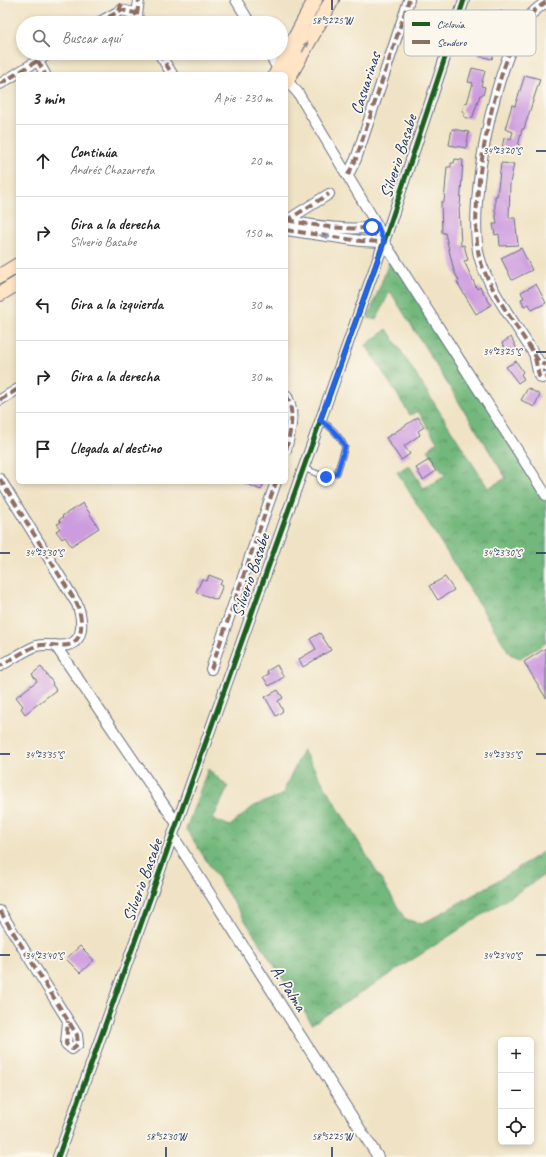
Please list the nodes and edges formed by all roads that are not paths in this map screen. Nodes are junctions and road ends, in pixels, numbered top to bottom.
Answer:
1 (123, 0) edge
2 (139, 0) edge
3 (236, 0) edge
4 (315, 0) edge
5 (332, 0) edge
6 (409, 0) edge
7 (464, 0) edge
8 (546, 3) edge
9 (406, 10) edge
10 (461, 10) edge
11 (119, 11) junction
12 (536, 11) edge
13 (404, 15) edge
14 (110, 16) edge
15 (136, 16) edge
16 (139, 16) edge
17 (246, 16) edge
18 (445, 56) edge
19 (509, 56) edge
20 (163, 60) edge
21 (273, 60) edge
22 (38, 61) joint
23 (20, 72) edge
24 (44, 72) edge
25 (171, 72) edge
26 (279, 72) edge
27 (284, 72) edge
28 (285, 72) edge
29 (16, 74) edge
30 (288, 83) edge
31 (0, 84) edge
32 (348, 175) junction
33 (329, 194) dead end
34 (288, 219) edge
35 (288, 220) edge
36 (377, 224) junction
37 (288, 230) edge
38 (384, 242) junction
39 (16, 266) edge
40 (0, 276) edge
41 (16, 284) edge
42 (0, 294) edge
43 (534, 354) junction
44 (546, 365) edge
45 (546, 377) edge
46 (16, 390) edge
47 (288, 398) edge
48 (0, 400) edge
49 (320, 420) junction
50 (288, 437) edge
51 (303, 468) junction
52 (0, 479) edge
53 (275, 484) edge
54 (546, 495) edge
55 (55, 645) junction
56 (0, 666) edge
57 (211, 669) dead end
58 (177, 824) junction
59 (173, 836) junction
60 (0, 911) edge
61 (68, 1021) dead end
62 (58, 1157) edge
63 (378, 1157) edge

1 - 11 street
2 - 16 street
3 - 17 street
4 - 27 street
28 -> 5 street
6 - 9 street, Casuarinas
7 - 10 street, Silverio Basabe
8 - 12 street
11 - 14 street
11 - 15 street
13 - 32 street, Casuarinas
18 - 38 street, Silverio Basabe
19 - 43 street
20 - 25 street
21 - 26 street
22 - 23 street
22 - 24 street
29 - 31 street
30 - 32 street
32 - 36 street
33 - 34 street
35 - 36 street
36 - 38 street
37 -> 38 street
38 - 49 street, Silverio Basabe
38 - 54 street
39 - 40 street
41 - 42 street
43 - 44 street
43 - 45 street
46 - 48 street
47 - 50 street
49 - 51 street, Silverio Basabe
49 - 51 lane
51 - 58 street, Silverio Basabe
52 - 55 street
53 - 57 street
55 - 56 street
55 - 58 street
58 - 59 street, Silverio Basabe
59 - 62 street, Silverio Basabe
59 - 63 street, A. Palma
60 - 61 street

